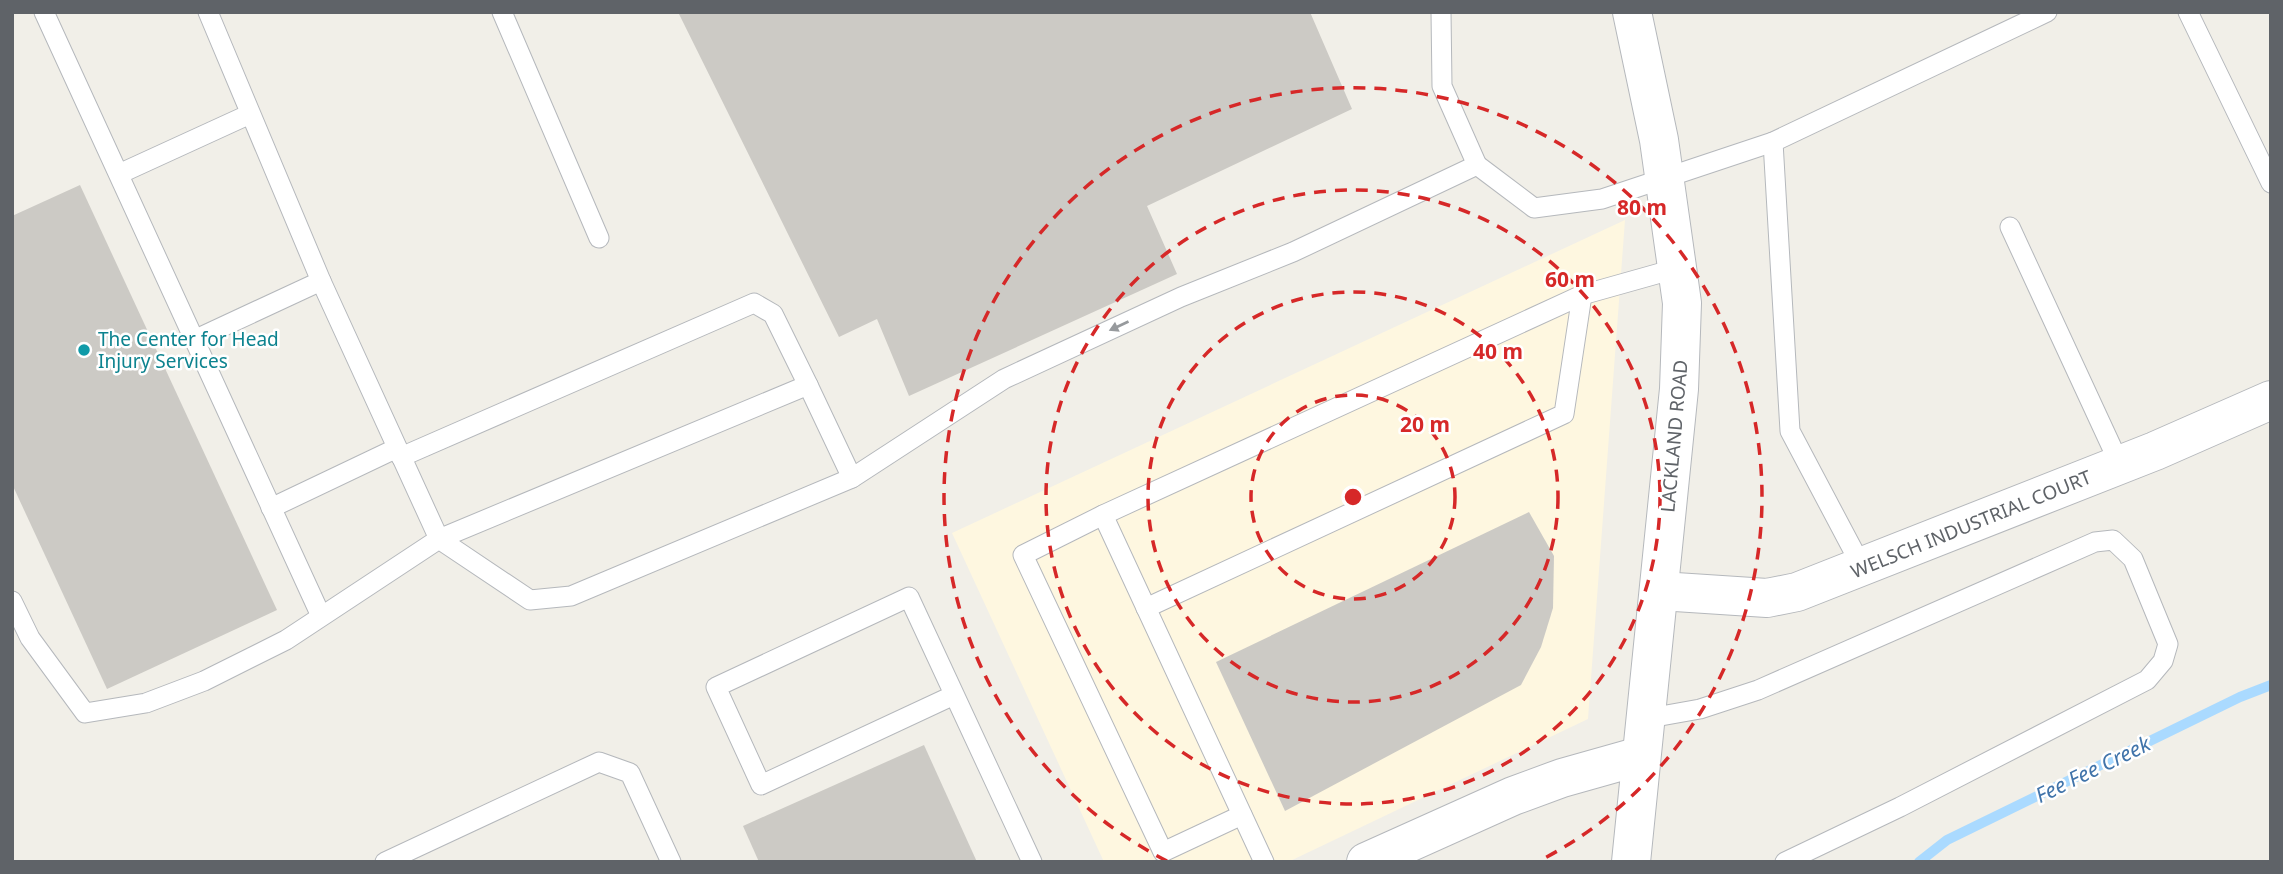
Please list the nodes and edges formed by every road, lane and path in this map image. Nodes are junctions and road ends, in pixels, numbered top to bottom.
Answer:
1 (44, 12) edge
2 (208, 12) edge
3 (502, 12) edge
4 (1441, 12) edge
5 (1632, 12) edge
6 (2047, 12) edge
7 (2188, 12) edge
8 (250, 114) junction
9 (1773, 142) junction
10 (1477, 164) junction
11 (119, 174) junction
12 (1665, 180) junction
13 (2271, 183) edge
14 (2010, 227) dead end
15 (599, 238) dead end
16 (1678, 268) junction
17 (321, 281) junction
18 (1582, 295) junction
19 (194, 340) junction
20 (808, 385) junction
21 (2271, 400) edge
22 (399, 452) junction
23 (2120, 465) junction
24 (852, 478) junction
25 (271, 508) junction
26 (1103, 515) junction
27 (439, 539) junction
28 (1862, 567) junction
29 (1660, 592) junction
30 (12, 601) edge
31 (1146, 608) junction
32 (321, 616) junction
33 (954, 695) junction
34 (1642, 737) junction
35 (1242, 815) junction
36 (385, 862) edge
37 (671, 862) edge
38 (1032, 862) edge
39 (1264, 862) edge
40 (1366, 862) edge
41 (1631, 862) edge
42 (1786, 862) edge

1 - 11 lane
2 - 8 lane
3 - 15 lane
4 - 10 lane
5 - 12 street, LACKLAND ROAD
6 - 9 lane
7 - 13 lane
8 - 11 lane
8 - 17 lane
9 - 12 lane
9 - 28 lane
10 - 12 lane
10 -> 24 lane
11 - 19 lane
12 - 16 street, LACKLAND ROAD
14 - 23 lane
16 - 18 lane
16 - 29 street, LACKLAND ROAD
17 - 19 lane
17 - 22 lane
18 - 26 lane
18 - 31 lane
19 - 25 lane
20 - 22 lane
20 - 24 lane
20 - 27 lane
21 - 23 street, WELSCH INDUSTRIAL COURT
22 - 25 lane
22 - 27 lane
23 - 28 street, WELSCH INDUSTRIAL COURT
24 - 27 lane
25 - 32 lane
26 - 31 lane
26 - 35 lane
27 - 32 lane
28 - 29 street, WELSCH INDUSTRIAL COURT
29 - 34 street, LACKLAND ROAD
30 - 32 lane
31 - 35 lane
33 - 33 lane
33 - 38 lane
34 - 40 street
34 - 41 street, LACKLAND ROAD
34 - 42 lane
35 - 39 lane
36 - 37 lane

